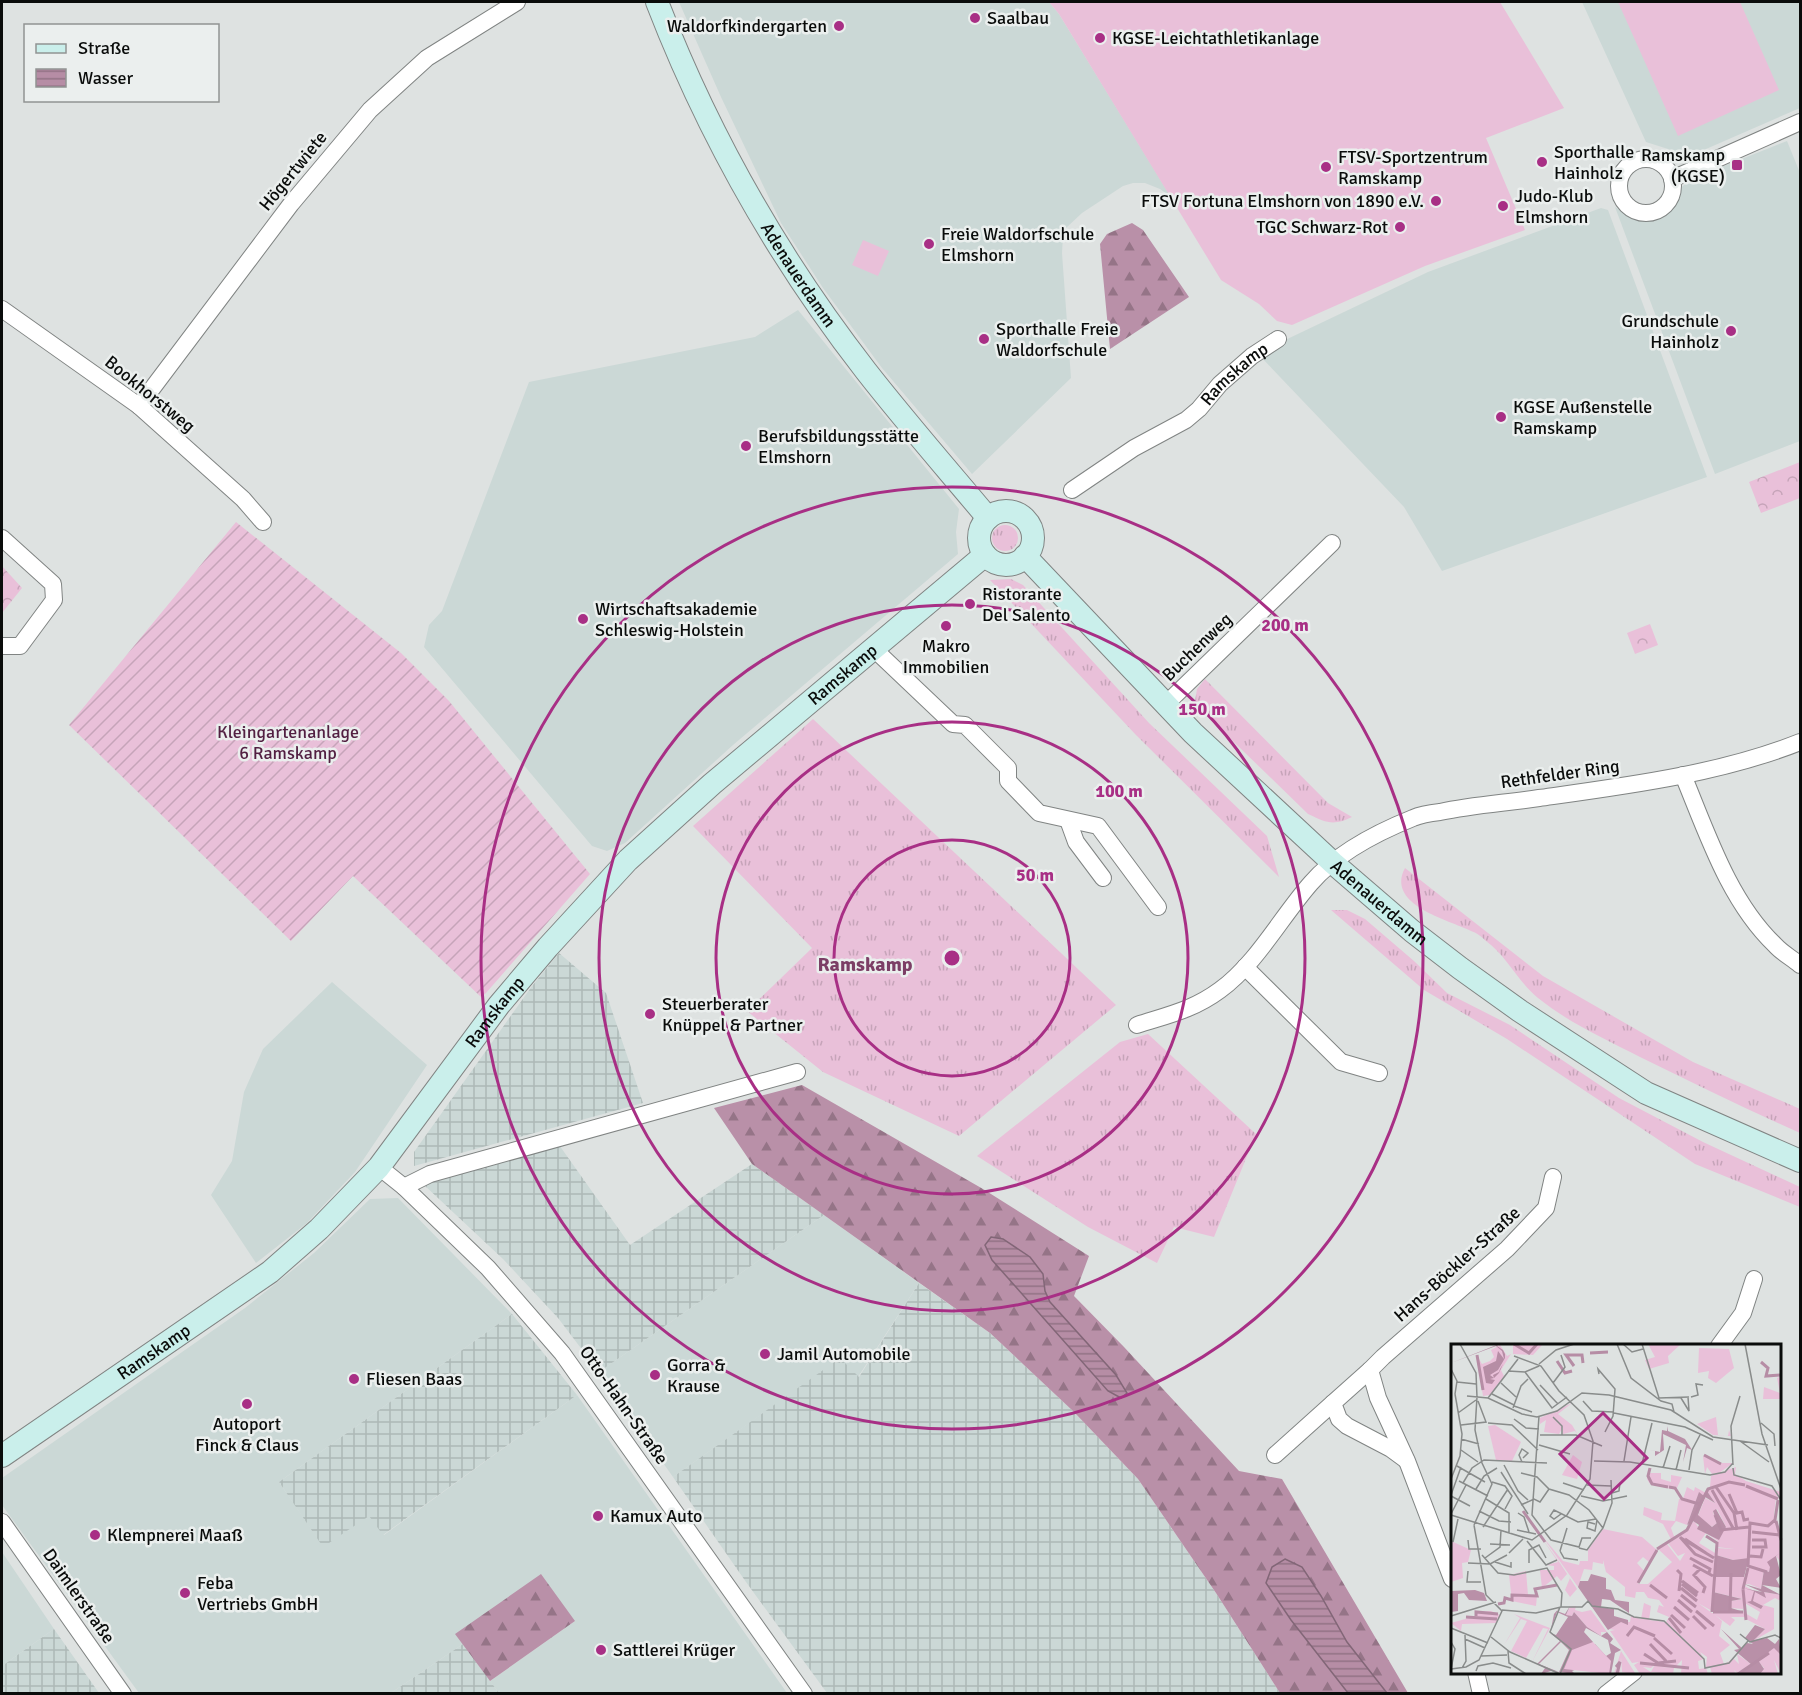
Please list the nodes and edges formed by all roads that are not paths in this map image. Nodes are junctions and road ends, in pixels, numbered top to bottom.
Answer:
1 (517, 2) edge
2 (657, 2) edge
3 (1800, 122) edge
4 (1672, 178) dead end
5 (2, 309) edge
6 (1278, 339) dead end
7 (139, 406) junction
8 (1072, 490) dead end
9 (988, 518) junction
10 (263, 522) dead end
11 (2, 538) edge
12 (1332, 543) dead end
13 (985, 555) junction
14 (1025, 556) junction
15 (2, 646) edge
16 (874, 649) junction
17 (1166, 704) junction
18 (1800, 742) edge
19 (1683, 776) junction
20 (1068, 820) junction
21 (1333, 863) junction
22 (1103, 878) dead end
23 (1158, 907) dead end
24 (1800, 965) edge
25 (1245, 967) junction
26 (1137, 1024) dead end
27 (797, 1072) dead end
28 (1379, 1073) dead end
29 (1800, 1161) edge
30 (379, 1167) junction
31 (1552, 1177) dead end
32 (404, 1187) junction
33 (1755, 1279) dead end
34 (1720, 1344) edge
35 (1370, 1370) junction
36 (1333, 1403) junction
37 (1275, 1455) dead end
38 (2, 1456) edge
39 (1407, 1461) junction
40 (2, 1522) edge
41 (1451, 1571) edge
42 (1476, 1674) edge
43 (1631, 1674) edge
44 (123, 1694) edge
45 (804, 1694) edge
46 (1481, 1694) edge
47 (1606, 1694) edge

1 - 7 street, Högertwiete
2 - 9 street, Adenauerdamm
3 - 4 street
5 - 7 street, Bookhorstweg
6 - 8 street, Ramskamp
7 - 10 street, Bookhorstweg
9 - 13 street
9 - 14 street
11 - 15 street
12 - 17 street, Buchenweg
13 - 14 street
13 - 16 street, Ramskamp
14 - 17 street, Adenauerdamm
16 - 20 street
16 - 30 street, Ramskamp
17 - 21 street, Adenauerdamm
18 - 19 street, Rethfelder Ring
19 - 21 street, Rethfelder Ring
19 - 24 street
20 - 22 street
20 - 23 street
21 - 25 street, Rethfelder Ring
21 - 29 street, Adenauerdamm
25 - 26 street, Rethfelder Ring
25 - 28 street
27 - 32 street
30 - 32 street, Otto-Hahn-Straße
30 - 38 street, Ramskamp
31 - 35 street, Hans-Böckler-Straße
32 - 45 street, Otto-Hahn-Straße
33 - 34 street
35 - 36 street, Hans-Böckler-Straße
35 - 39 street
36 - 37 street, Hans-Böckler-Straße
36 - 39 street
39 - 41 street
40 - 44 street, Daimlerstraße
42 - 46 street
43 - 47 street

